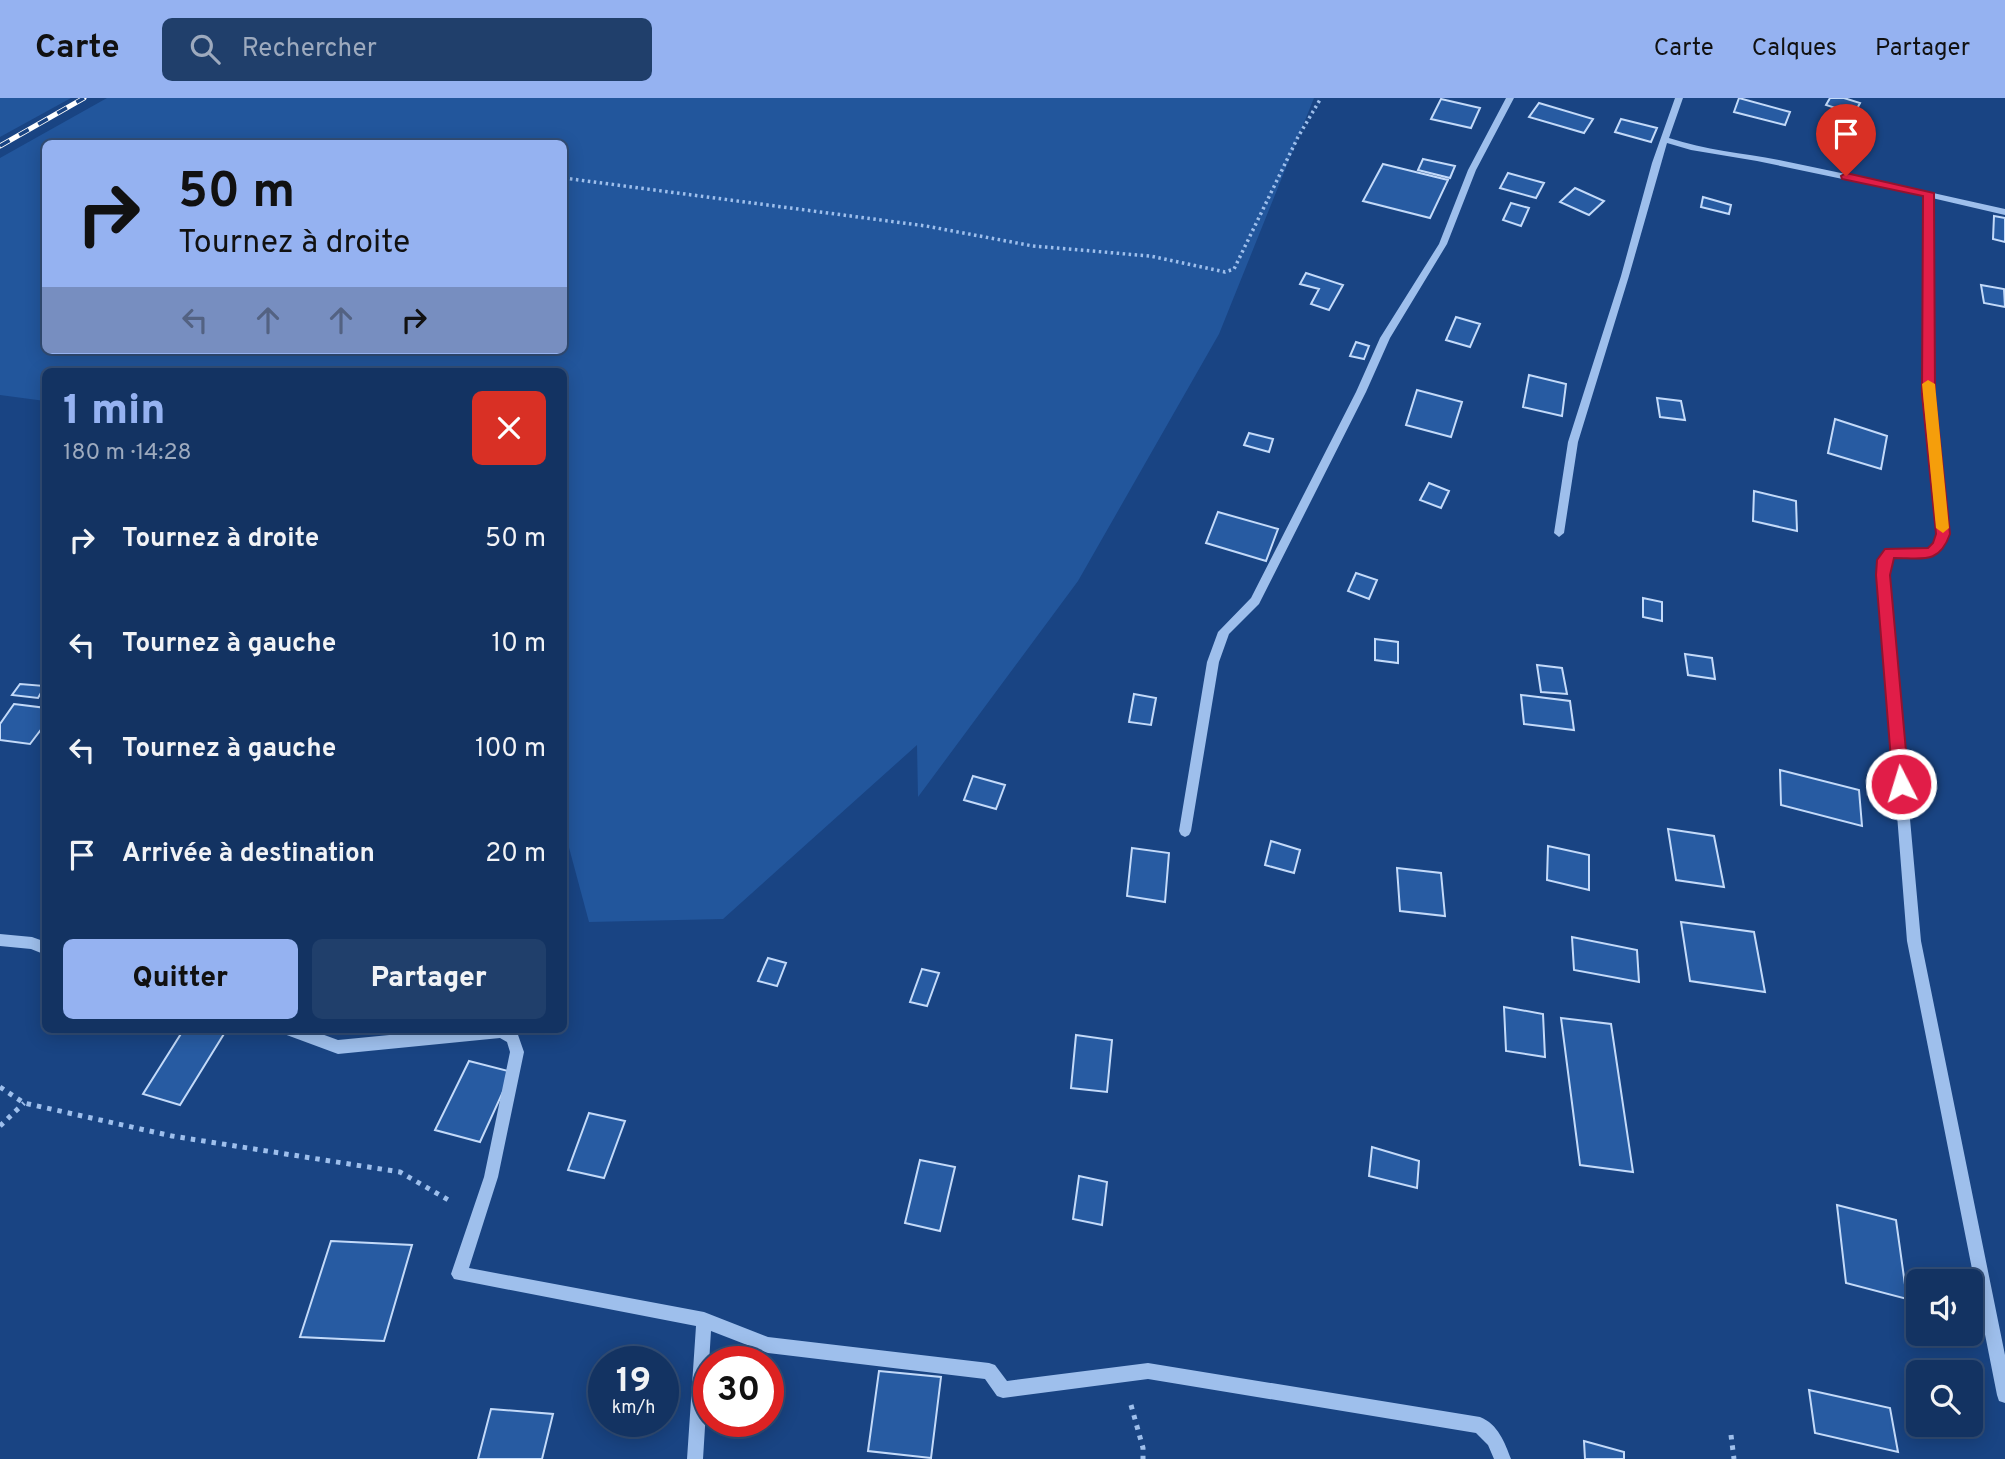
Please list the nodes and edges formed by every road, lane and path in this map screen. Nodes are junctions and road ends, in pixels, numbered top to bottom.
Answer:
1 (1321, 98) edge
2 (1510, 98) edge
3 (1679, 98) edge
4 (1666, 140) junction
5 (567, 178) edge
6 (1928, 193) junction
7 (2005, 212) edge
8 (1559, 533) dead end
9 (1185, 831) dead end
10 (0, 940) edge
11 (42, 947) edge
12 (300, 1033) edge
13 (481, 1033) edge
14 (505, 1033) edge
15 (0, 1087) edge
16 (24, 1103) junction
17 (0, 1126) edge
18 (460, 1206) dead end
19 (704, 1320) junction
20 (1123, 1373) junction
21 (2005, 1395) edge
22 (1731, 1435) dead end
23 (695, 1459) edge
24 (1143, 1459) edge
25 (1503, 1459) edge
26 (1734, 1459) edge

1 - 5 path
2 - 9 street
3 - 4 street
4 - 6 street
4 - 8 street
6 - 7 street
6 - 21 street
10 - 11 street
12 - 13 street
14 - 19 street
15 - 16 path
16 - 17 path
16 - 18 path
19 - 20 street
19 - 23 street
20 - 24 path
20 - 25 street
22 - 26 path

